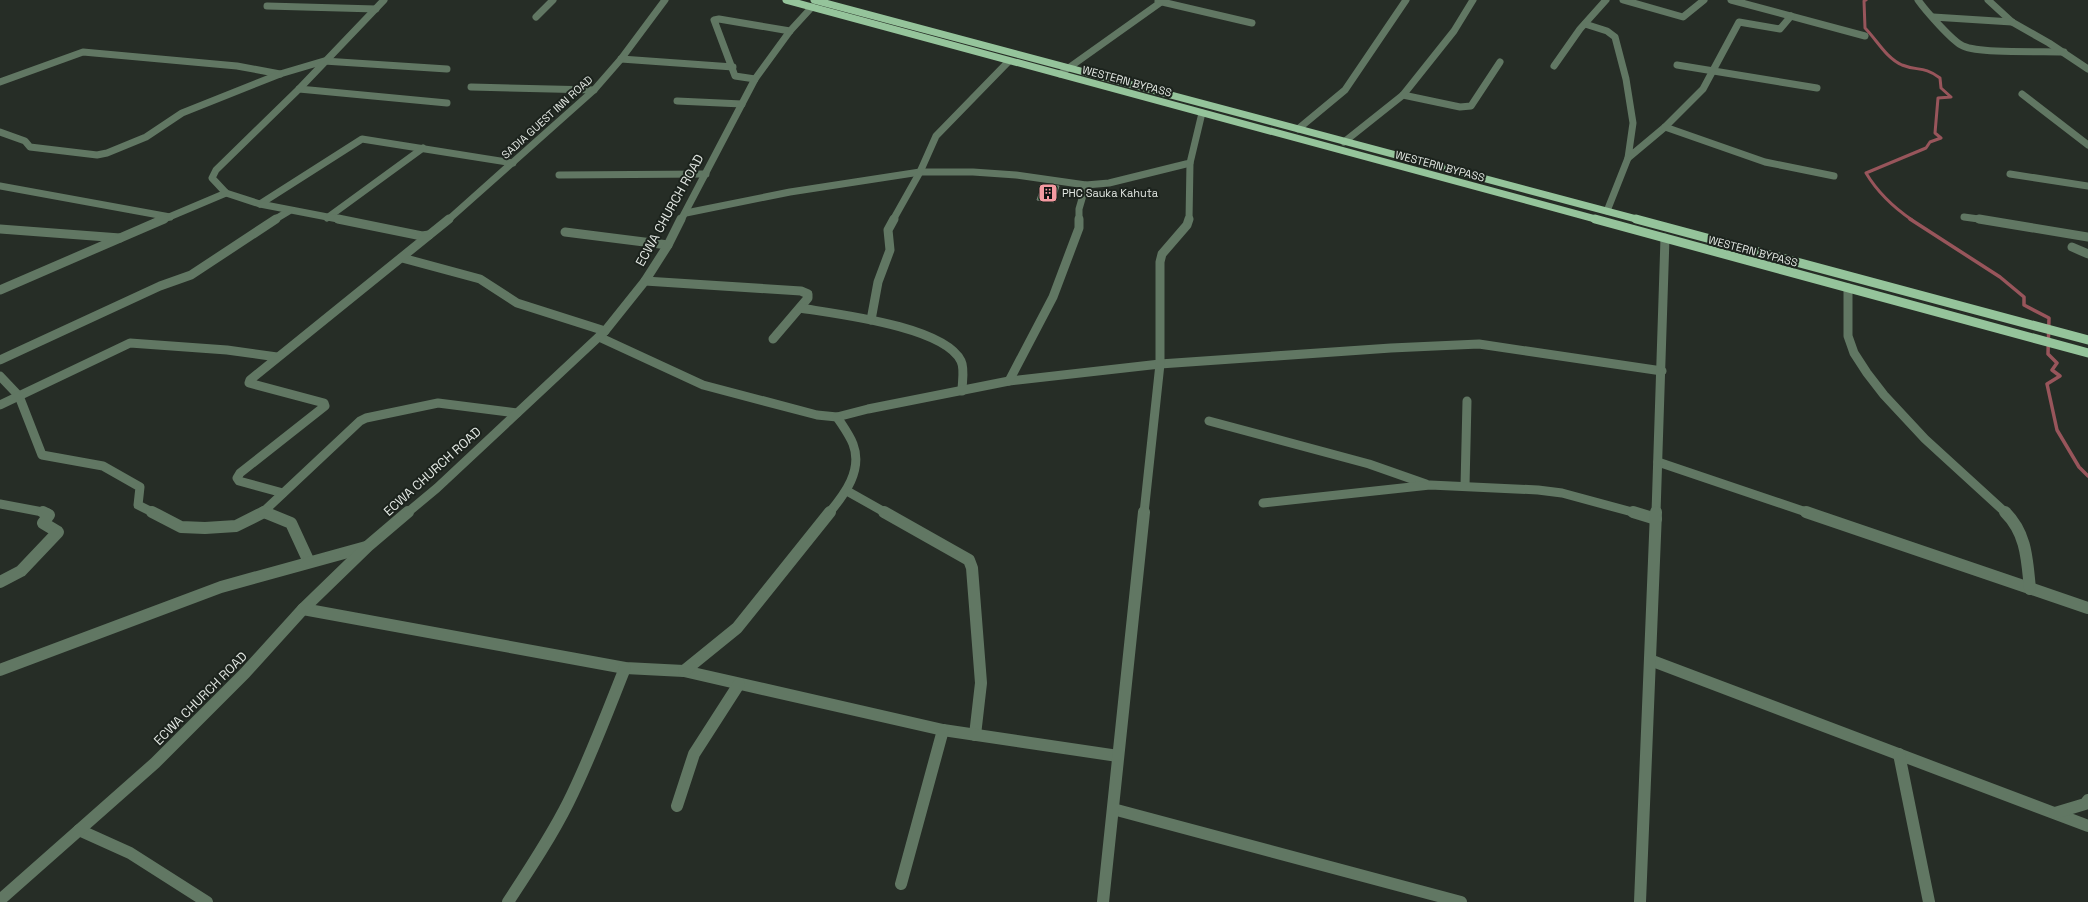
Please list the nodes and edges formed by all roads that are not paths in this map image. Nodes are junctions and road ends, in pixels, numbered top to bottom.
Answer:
1 (273, 0) edge
2 (384, 0) edge
3 (553, 0) edge
4 (665, 0) edge
5 (786, 0) edge
6 (1154, 0) edge
7 (1406, 0) edge
8 (1473, 0) edge
9 (1606, 0) edge
10 (1623, 0) edge
11 (1704, 0) edge
12 (1731, 0) edge
13 (1918, 0) edge
14 (1988, 0) edge
15 (1163, 1) edge
16 (813, 3) edge
17 (376, 9) junction
18 (1791, 16) junction
19 (536, 17) dead end
20 (1933, 17) junction
21 (2012, 22) junction
22 (1252, 23) dead end
23 (1585, 24) junction
24 (790, 31) junction
25 (1865, 36) dead end
26 (2064, 52) junction
27 (621, 59) junction
28 (1009, 61) junction
29 (324, 62) junction
30 (1500, 62) dead end
31 (1677, 65) dead end
32 (1554, 66) dead end
33 (733, 67) junction
34 (1068, 68) junction
35 (447, 69) dead end
36 (2088, 69) edge
37 (1713, 70) junction
38 (280, 74) junction
39 (1060, 74) junction
40 (755, 79) junction
41 (0, 82) edge
42 (471, 87) dead end
43 (1817, 88) dead end
44 (299, 89) junction
45 (594, 90) junction
46 (2022, 94) dead end
47 (1403, 95) junction
48 (677, 102) dead end
49 (447, 103) dead end
50 (742, 104) junction
51 (1202, 113) junction
52 (1665, 127) junction
53 (1298, 130) junction
54 (0, 132) edge
55 (1344, 142) junction
56 (2088, 145) edge
57 (423, 148) junction
58 (1628, 158) junction
59 (513, 163) junction
60 (1190, 163) junction
61 (920, 172) junction
62 (706, 174) junction
63 (2010, 174) dead end
64 (559, 175) dead end
65 (1834, 176) dead end
66 (1086, 185) junction
67 (0, 186) edge
68 (2088, 186) edge
69 (226, 193) junction
70 (260, 204) junction
71 (289, 211) junction
72 (1607, 211) junction
73 (686, 213) junction
74 (1964, 217) dead end
75 (170, 218) junction
76 (327, 218) junction
77 (0, 229) edge
78 (565, 232) dead end
79 (429, 235) junction
80 (2088, 237) edge
81 (123, 238) junction
82 (1665, 238) junction
83 (668, 245) junction
84 (2072, 247) dead end
85 (2088, 254) edge
86 (402, 258) junction
87 (645, 281) junction
88 (1848, 288) junction
89 (0, 290) edge
90 (800, 308) junction
91 (870, 320) junction
92 (602, 334) junction
93 (773, 339) dead end
94 (2088, 340) edge
95 (2088, 353) edge
96 (277, 357) junction
97 (0, 360) edge
98 (1160, 364) junction
99 (1662, 371) junction
100 (0, 376) edge
101 (1009, 381) junction
102 (962, 391) junction
103 (19, 396) junction
104 (1467, 400) dead end
105 (0, 404) edge
106 (517, 413) junction
107 (837, 417) junction
108 (1209, 421) dead end
109 (1658, 462) junction
110 (1430, 485) junction
111 (1465, 486) junction
112 (847, 491) junction
113 (283, 493) junction
114 (1263, 503) dead end
115 (0, 504) edge
116 (264, 512) junction
117 (1656, 519) junction
118 (368, 546) junction
119 (309, 562) junction
120 (0, 582) edge
121 (2030, 588) junction
122 (2088, 608) edge
123 (303, 609) junction
124 (1650, 660) junction
125 (625, 668) junction
126 (0, 670) edge
127 (684, 671) junction
128 (739, 684) junction
129 (942, 730) junction
130 (975, 735) junction
131 (1899, 754) junction
132 (1118, 756) junction
133 (2088, 800) edge
134 (678, 806) dead end
135 (1113, 809) junction
136 (2055, 813) junction
137 (2088, 826) edge
138 (79, 830) junction
139 (900, 884) dead end
140 (0, 900) edge
141 (207, 902) edge
142 (508, 902) edge
143 (1103, 902) edge
144 (1461, 902) edge
145 (1640, 902) edge
146 (1929, 902) edge

1 - 17 street
2 - 17 street
3 - 19 street
4 - 27 street, SADIA GUEST INN ROAD
5 - 16 main road, WESTERN BYPASS
6 - 15 street
7 - 53 street
8 - 47 street
9 - 23 street
10 - 11 street
12 - 18 street
13 - 20 street
14 - 21 street
15 - 22 street
15 - 34 street
16 - 24 street, ECWA CHURCH ROAD
16 - 28 main road, WESTERN BYPASS
16 - 34 main road, WESTERN BYPASS
17 - 29 street
18 - 25 street
18 - 37 street
20 - 21 street
20 - 26 street
21 - 26 street
23 - 32 street
23 - 58 street
24 - 33 street
24 - 40 street, ECWA CHURCH ROAD
26 - 36 street
27 - 33 street
27 - 45 street, SADIA GUEST INN ROAD
28 - 39 main road, WESTERN BYPASS
28 - 61 street
29 - 35 street
29 - 38 street
29 - 44 street
30 - 47 street
31 - 37 street
33 - 40 street
34 - 39 street
34 - 53 main road, WESTERN BYPASS
37 - 43 street
37 - 52 street
38 - 41 street
38 - 54 street
39 - 51 main road, WESTERN BYPASS
40 - 50 street, ECWA CHURCH ROAD
42 - 45 street
44 - 49 street
44 - 69 street
45 - 59 street, SADIA GUEST INN ROAD
46 - 56 street
47 - 55 street
48 - 50 street
50 - 62 street, ECWA CHURCH ROAD
51 - 60 street
51 - 82 main road, WESTERN BYPASS
52 - 58 street
52 - 65 street
53 - 55 main road, WESTERN BYPASS
55 - 72 main road, WESTERN BYPASS
57 - 59 street
57 - 70 street
57 - 76 street
58 - 72 street
59 - 79 street, SADIA GUEST INN ROAD
60 - 66 street
60 - 98 street
61 - 66 street
61 - 73 street
61 - 91 street
62 - 64 street
62 - 73 street, ECWA CHURCH ROAD
63 - 68 street
66 - 101 street
67 - 75 street
69 - 70 street
69 - 75 street
70 - 71 street
71 - 76 street
71 - 97 street
72 - 94 main road, WESTERN BYPASS
73 - 83 street, ECWA CHURCH ROAD
74 - 80 street
75 - 81 street
76 - 79 street
77 - 81 street
78 - 83 street
79 - 86 street, SADIA GUEST INN ROAD
81 - 89 street
82 - 88 main road, WESTERN BYPASS
82 - 99 street
83 - 87 street, ECWA CHURCH ROAD
84 - 85 street
86 - 92 street
86 - 96 street, SADIA GUEST INN ROAD
87 - 90 street
87 - 92 street, ECWA CHURCH ROAD
88 - 95 main road, WESTERN BYPASS
88 - 121 street
90 - 91 street
90 - 93 street
91 - 102 street
92 - 106 street, ECWA CHURCH ROAD
92 - 107 street
96 - 103 street
96 - 113 street, SADIA GUEST INN ROAD
98 - 99 street
98 - 101 street
98 - 132 street
99 - 109 street
100 - 103 street
101 - 102 street
102 - 107 street
103 - 105 street
103 - 116 street
104 - 111 street
106 - 113 street
106 - 118 street, ECWA CHURCH ROAD
107 - 112 street
108 - 110 street
109 - 117 street
109 - 121 street
110 - 111 street
110 - 114 street
111 - 117 street
112 - 127 street
112 - 130 street
113 - 116 street
115 - 120 street
116 - 119 street
117 - 124 street
118 - 119 street
118 - 123 street, ECWA CHURCH ROAD
119 - 126 street
121 - 122 street
123 - 125 street
123 - 138 street, ECWA CHURCH ROAD
124 - 131 street
124 - 145 street
125 - 127 street
125 - 142 street
127 - 128 street
128 - 129 street
128 - 134 street
129 - 130 street
129 - 139 street
130 - 132 street
131 - 136 street
131 - 146 street
132 - 135 street
133 - 136 street
135 - 143 street
135 - 144 street
136 - 137 street
138 - 140 street, ECWA CHURCH ROAD
138 - 141 street

